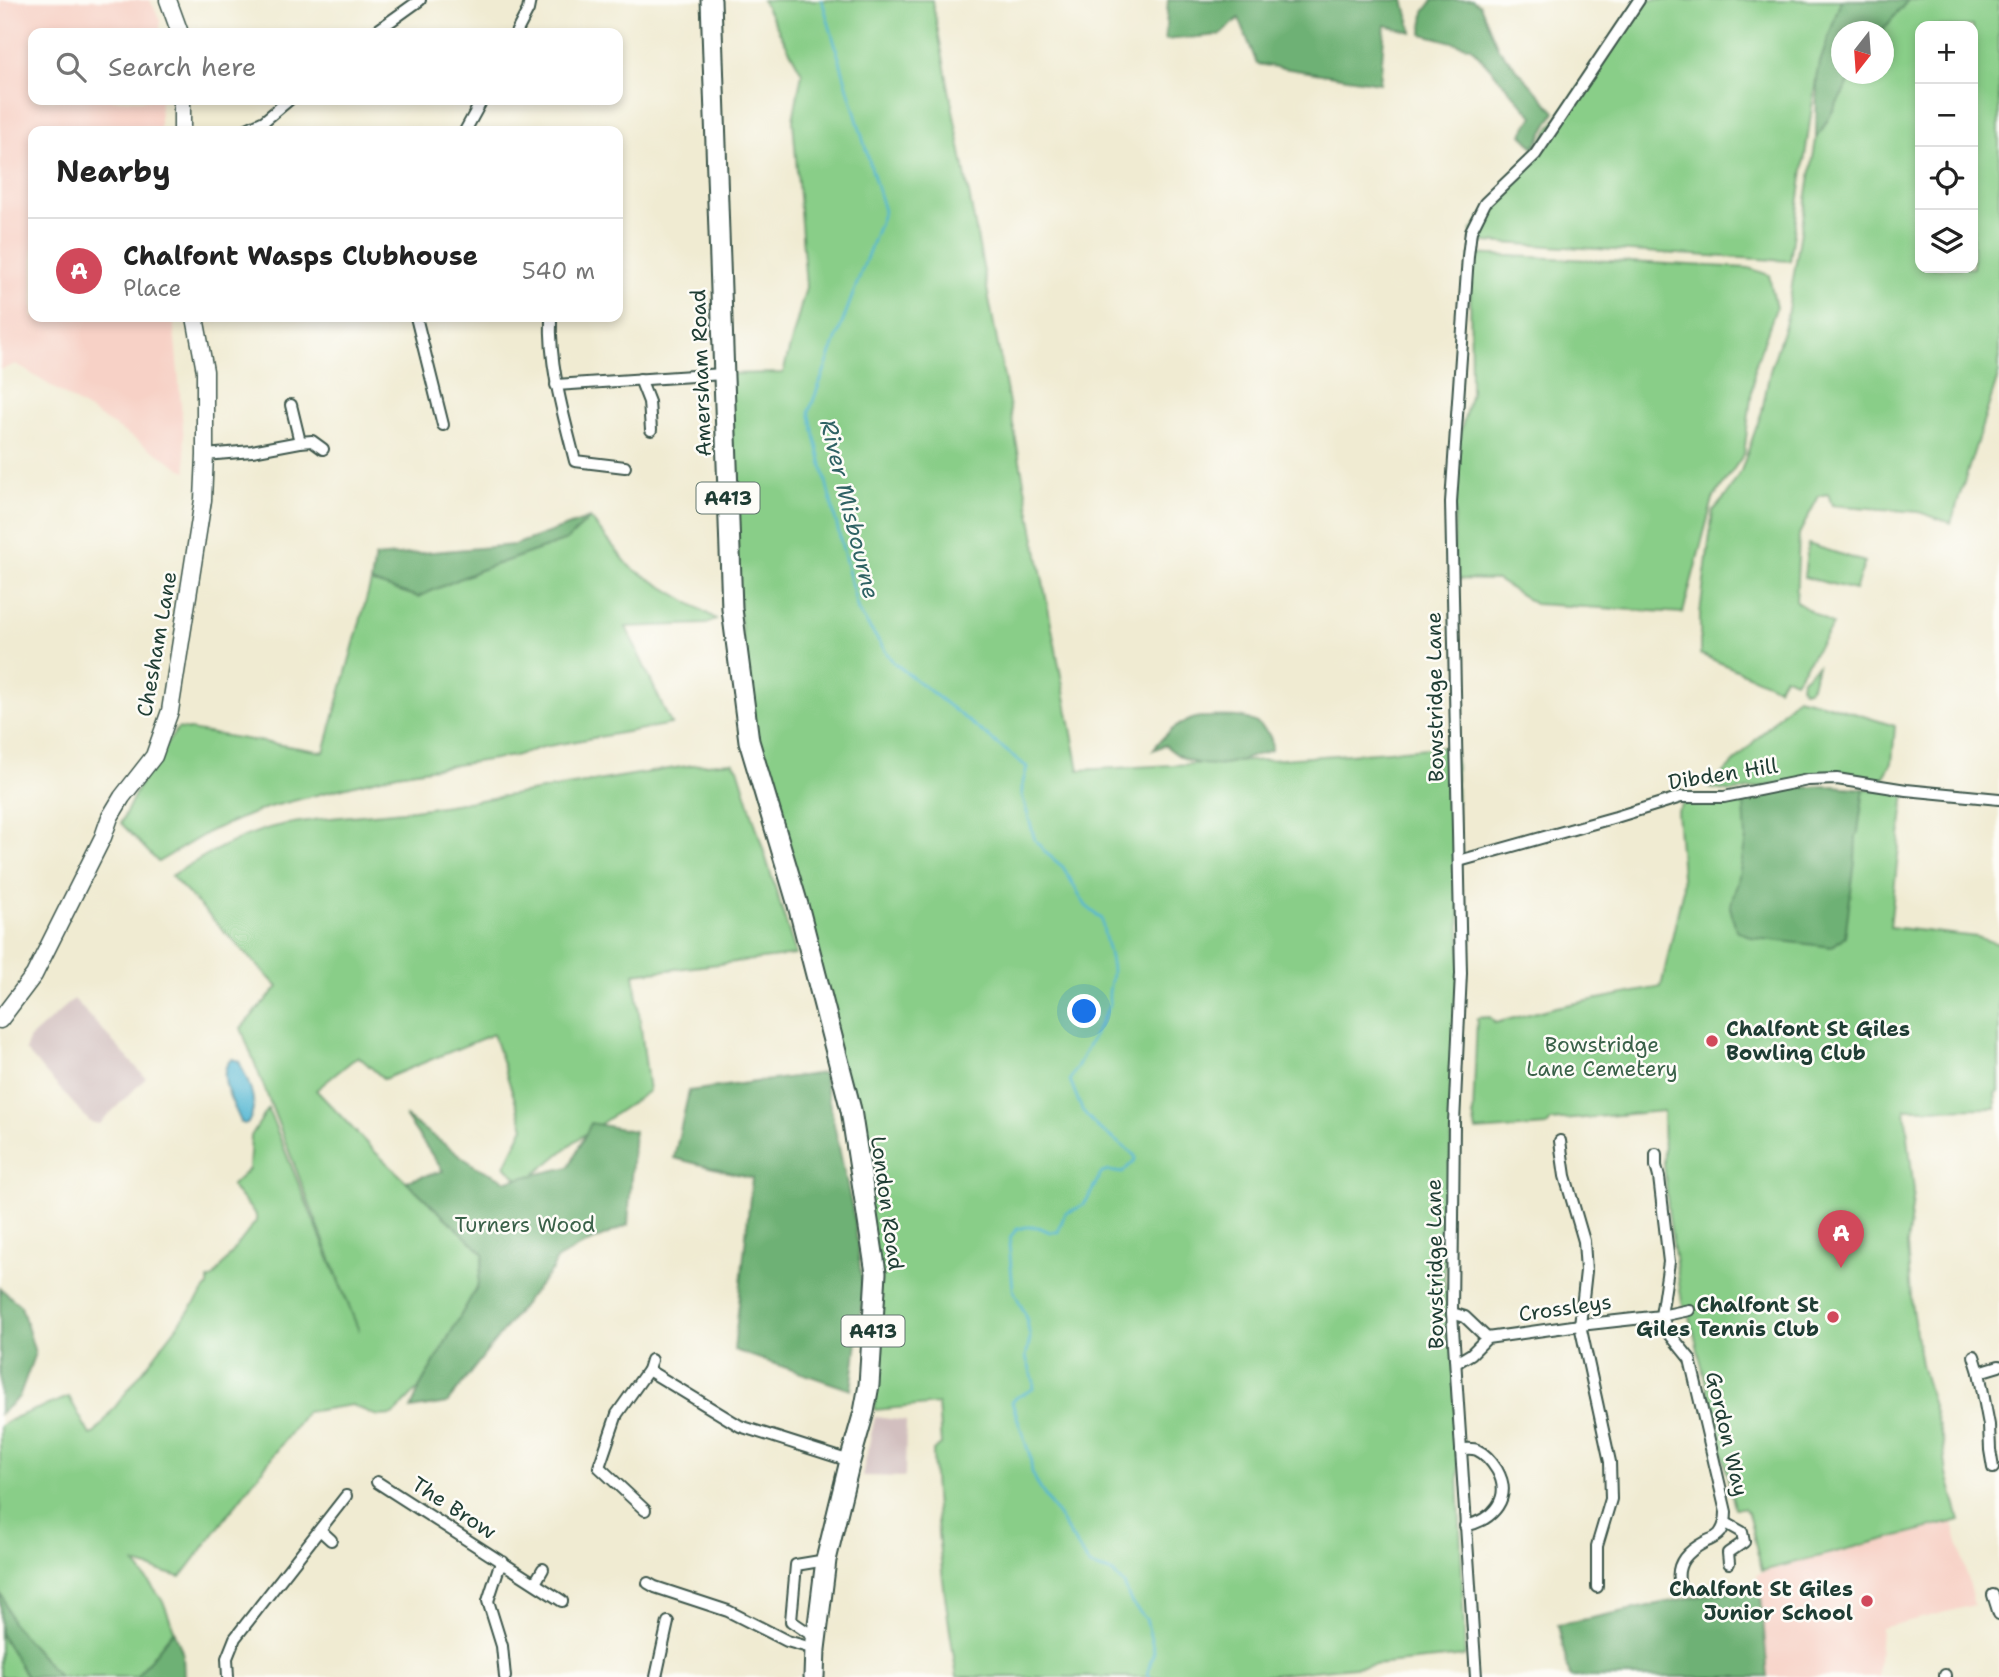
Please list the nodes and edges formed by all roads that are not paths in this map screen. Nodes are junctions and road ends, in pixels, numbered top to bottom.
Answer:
1 (168, 0) edge
2 (420, 0) edge
3 (530, 0) edge
4 (711, 0) edge
5 (1639, 0) edge
6 (178, 28) edge
7 (381, 28) edge
8 (519, 28) edge
9 (183, 105) edge
10 (283, 105) edge
11 (479, 105) edge
12 (182, 126) edge
13 (253, 126) edge
14 (468, 126) edge
15 (196, 322) edge
16 (417, 322) edge
17 (551, 322) edge
18 (723, 374) junction
19 (640, 379) junction
20 (556, 385) junction
21 (291, 405) dead end
22 (443, 425) dead end
23 (651, 430) dead end
24 (300, 442) junction
25 (323, 449) dead end
26 (205, 455) junction
27 (625, 467) dead end
28 (1999, 799) edge
29 (1459, 862) junction
30 (820, 985) joint
31 (0, 1020) edge
32 (1560, 1140) dead end
33 (1656, 1154) dead end
34 (1689, 1310) dead end
35 (1452, 1313) junction
36 (1661, 1316) junction
37 (1580, 1325) junction
38 (1487, 1338) junction
39 (1974, 1356) dead end
40 (1456, 1363) junction
41 (1999, 1366) edge
42 (1979, 1372) junction
43 (1461, 1449) junction
44 (850, 1461) junction
45 (1993, 1468) dead end
46 (380, 1488) dead end
47 (345, 1496) dead end
48 (645, 1510) dead end
49 (1726, 1523) junction
50 (1465, 1526) junction
51 (320, 1530) junction
52 (331, 1540) dead end
53 (826, 1560) junction
54 (503, 1562) junction
55 (1730, 1563) dead end
56 (543, 1569) dead end
57 (535, 1583) junction
58 (648, 1583) dead end
59 (1680, 1585) dead end
60 (1597, 1587) dead end
61 (1993, 1595) dead end
62 (562, 1601) dead end
63 (1999, 1614) edge
64 (668, 1622) dead end
65 (815, 1643) junction
66 (228, 1677) edge
67 (505, 1677) edge
68 (656, 1677) edge
69 (814, 1677) edge
70 (1476, 1677) edge

1 - 6 street
2 - 7 street
3 - 8 street
4 - 18 highway, Amersham Road / A413
5 - 29 street, Bowstridge Lane
9 - 12 street
10 - 13 street
11 - 14 street
15 - 26 street, Chesham Lane
16 - 22 street
17 - 20 street
18 - 19 street
18 - 30 highway, Amersham Road / A413
19 - 20 street
19 - 23 street
20 - 27 street
21 - 24 street
24 - 25 street
24 - 26 street
26 - 31 street, Chesham Lane
28 - 29 street, Dibden Hill
29 - 35 street, Bowstridge Lane
30 - 44 highway, London Road / A413
32 - 37 street
33 - 36 street
34 - 36 street, Crossleys
35 - 38 street
35 - 40 street, Bowstridge Lane
36 - 37 street, Crossleys
36 - 49 street, Gordon Way
37 - 38 street, Crossleys
37 - 60 street
38 - 40 street
39 - 42 street
40 - 43 street, Bowstridge Lane
41 - 42 street
42 - 45 street
43 - 50 street, Bowstridge Lane
43 - 50 street
44 - 48 street
44 - 53 highway, London Road / A413
46 - 54 street, The Brow
47 - 51 street
49 - 55 street
49 - 59 street, Gordon Way
50 - 70 street, Bowstridge Lane
51 - 52 street
51 - 66 street
53 - 65 highway, London Road / A413
53 - 65 street
54 - 57 street, The Brow
54 - 67 street, The Brow
56 - 57 street
57 - 62 street, The Brow
58 - 65 street
61 - 63 street
64 - 68 street
65 - 69 highway, London Road / A413

